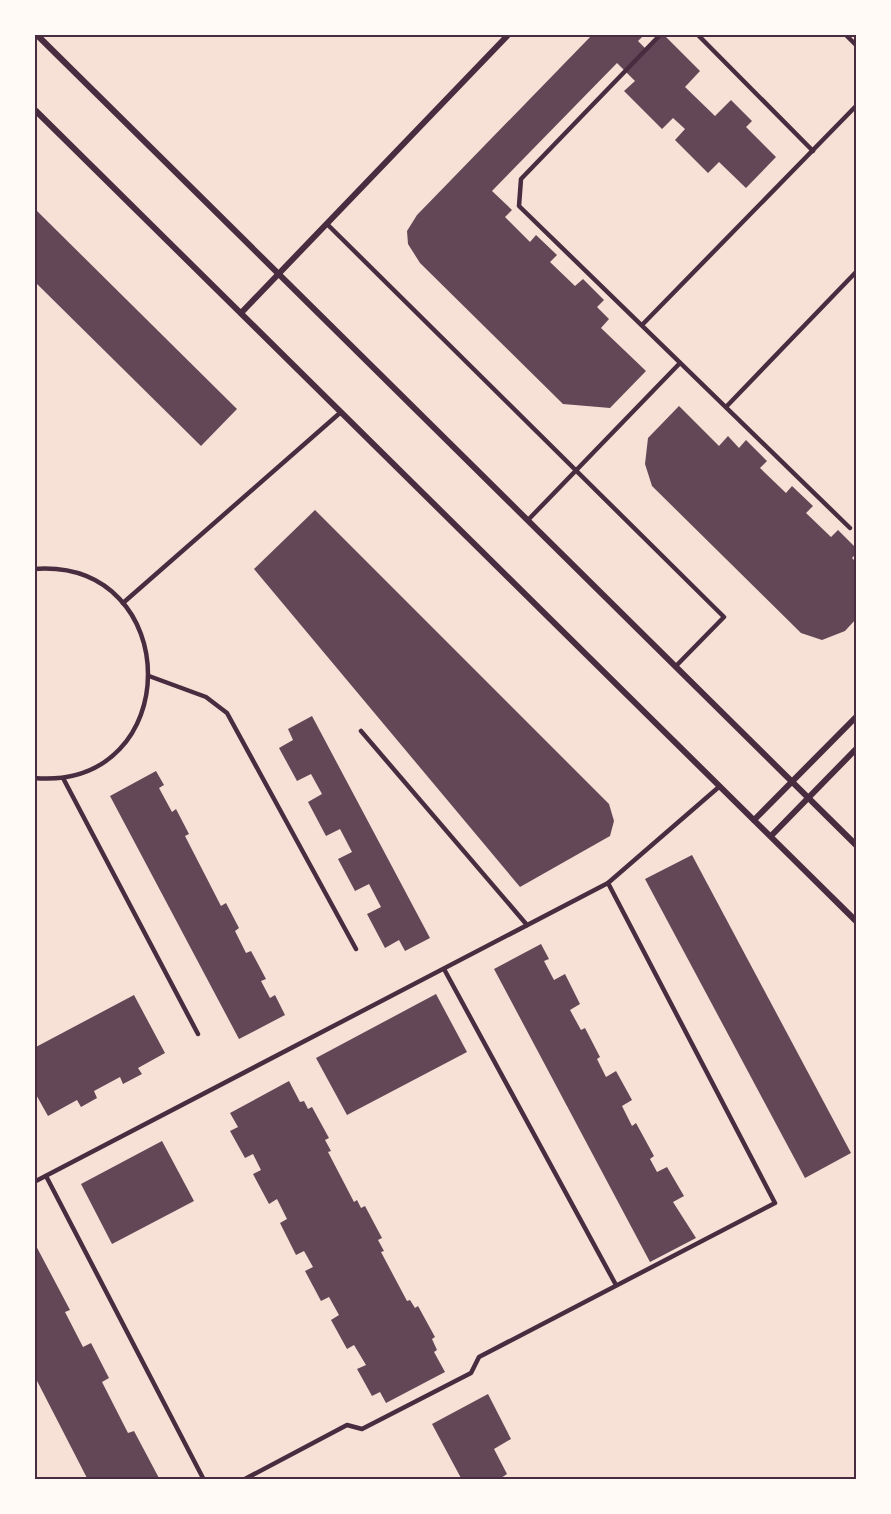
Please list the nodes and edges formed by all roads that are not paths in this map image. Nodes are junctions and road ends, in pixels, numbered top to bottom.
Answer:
1 (36, 34) edge
2 (509, 34) edge
3 (661, 34) edge
4 (697, 34) edge
5 (845, 34) edge
6 (856, 45) edge
7 (856, 106) edge
8 (34, 109) edge
9 (813, 150) junction
10 (327, 224) junction
11 (856, 272) edge
12 (279, 274) junction
13 (241, 313) junction
14 (642, 325) junction
15 (680, 363) junction
16 (726, 407) junction
17 (341, 412) junction
18 (576, 471) junction
19 (528, 520) junction
20 (850, 528) dead end
21 (34, 569) edge
22 (123, 603) junction
23 (676, 666) junction
24 (149, 676) junction
25 (856, 717) edge
26 (361, 731) dead end
27 (856, 749) edge
28 (34, 778) edge
29 (63, 778) junction
30 (792, 782) junction
31 (720, 786) junction
32 (809, 798) junction
33 (754, 820) junction
34 (771, 836) junction
35 (856, 845) edge
36 (608, 883) junction
37 (856, 921) edge
38 (527, 925) junction
39 (356, 949) dead end
40 (444, 969) junction
41 (198, 1034) dead end
42 (46, 1176) junction
43 (34, 1182) edge
44 (616, 1285) junction
45 (204, 1479) edge
46 (243, 1479) edge

1 - 12 street
2 - 10 street
3 - 14 lane
4 - 9 lane
5 - 6 lane
7 - 9 lane
8 - 13 street
9 - 14 lane
10 - 12 street
10 - 18 lane
11 - 16 lane
12 - 13 street
12 - 19 street
13 - 17 street
14 - 15 lane
15 - 16 lane
15 - 18 lane
16 - 20 lane
17 - 22 lane
17 - 31 street
18 - 19 lane
18 - 23 lane
19 - 23 street
21 - 22 lane
22 - 24 lane
23 - 30 street
24 - 29 lane
24 - 39 lane
25 - 30 street
26 - 38 lane
27 - 32 street
28 - 29 lane
29 - 41 lane
30 - 32 street
30 - 33 street
31 - 33 street
31 - 36 lane
32 - 34 street
32 - 35 street
33 - 34 street
34 - 37 street
36 - 38 lane
36 - 44 lane
38 - 40 lane
40 - 42 lane
40 - 44 lane
42 - 43 lane
42 - 45 lane
44 - 46 lane

